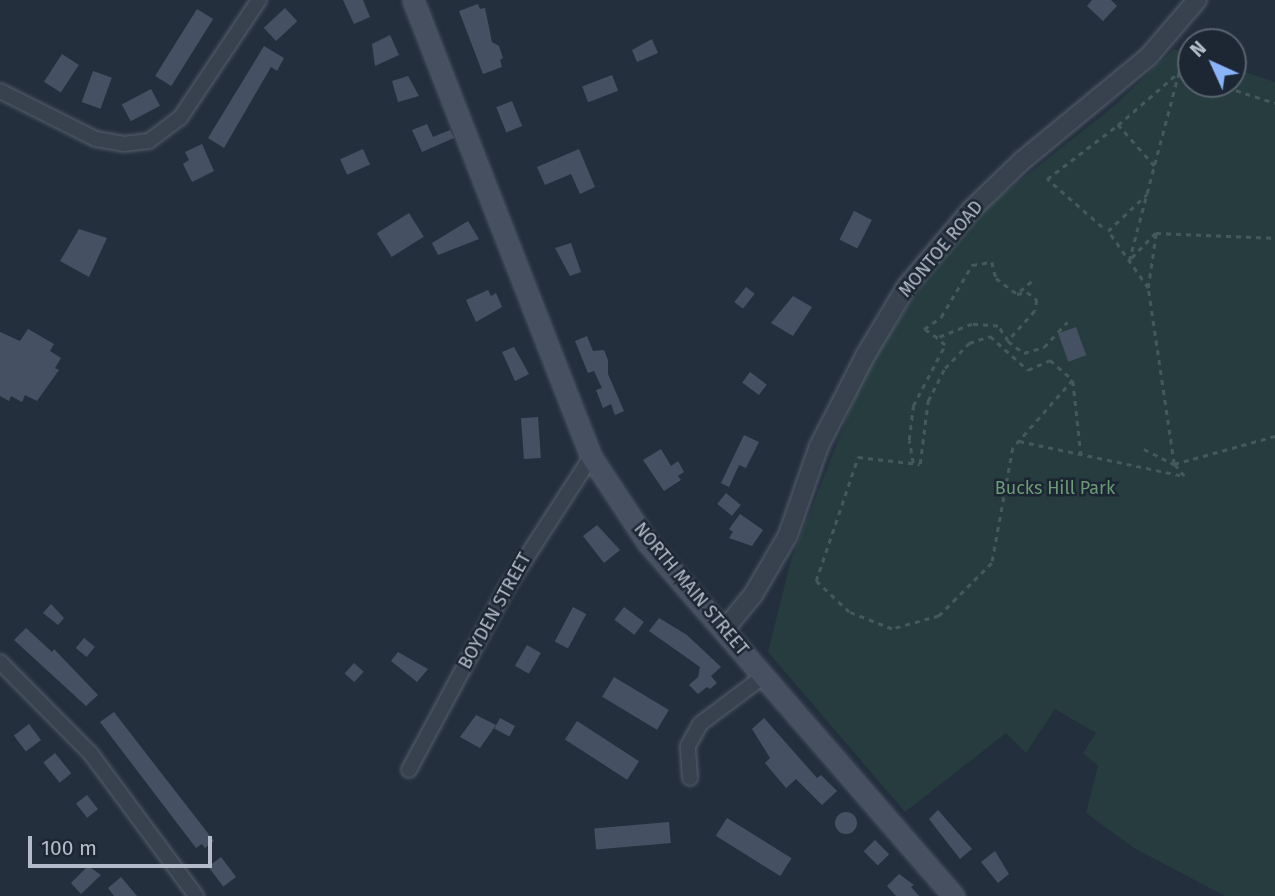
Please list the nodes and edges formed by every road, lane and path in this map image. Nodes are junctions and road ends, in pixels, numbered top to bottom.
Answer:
1 (259, 0) edge
2 (412, 0) edge
3 (1197, 0) edge
4 (1177, 74) edge
5 (1177, 80) edge
6 (0, 91) edge
7 (1247, 94) edge
8 (1275, 103) edge
9 (1118, 125) junction
10 (1154, 166) junction
11 (1147, 194) junction
12 (1102, 227) dead end
13 (1156, 233) junction
14 (1275, 238) edge
15 (1129, 261) junction
16 (1033, 280) dead end
17 (1148, 288) junction
18 (1017, 293) junction
19 (1068, 322) dead end
20 (937, 338) junction
21 (1007, 341) junction
22 (1073, 380) junction
23 (1275, 436) edge
24 (1019, 441) junction
25 (1144, 449) dead end
26 (1081, 454) junction
27 (590, 457) junction
28 (913, 463) junction
29 (1174, 464) junction
30 (724, 630) junction
31 (0, 662) edge
32 (764, 676) junction
33 (409, 770) dead end
34 (690, 778) dead end
35 (196, 896) edge
36 (954, 896) edge

1 - 6 street
2 - 27 main road, NORTH MAIN STREET
3 - 30 street, MONTOE ROAD
4 - 9 path
5 - 10 path
7 - 8 path
9 - 10 path
9 - 12 path
10 - 11 path
11 - 15 path
11 - 15 path
13 - 14 path
13 - 15 path
13 - 17 path
15 - 17 path
16 - 18 path
17 - 29 path
18 - 20 path
18 - 21 path
19 - 21 path
20 - 21 path
20 - 28 path
22 - 24 path
22 - 26 path
22 - 28 path
23 - 29 path
24 - 26 path
24 - 28 path
25 - 29 path
26 - 29 path
27 - 30 main road, NORTH MAIN STREET
27 - 33 street, BOYDEN STREET
30 - 32 main road, NORTH MAIN STREET
31 - 35 street
32 - 34 street
32 - 36 main road, NORTH MAIN STREET

